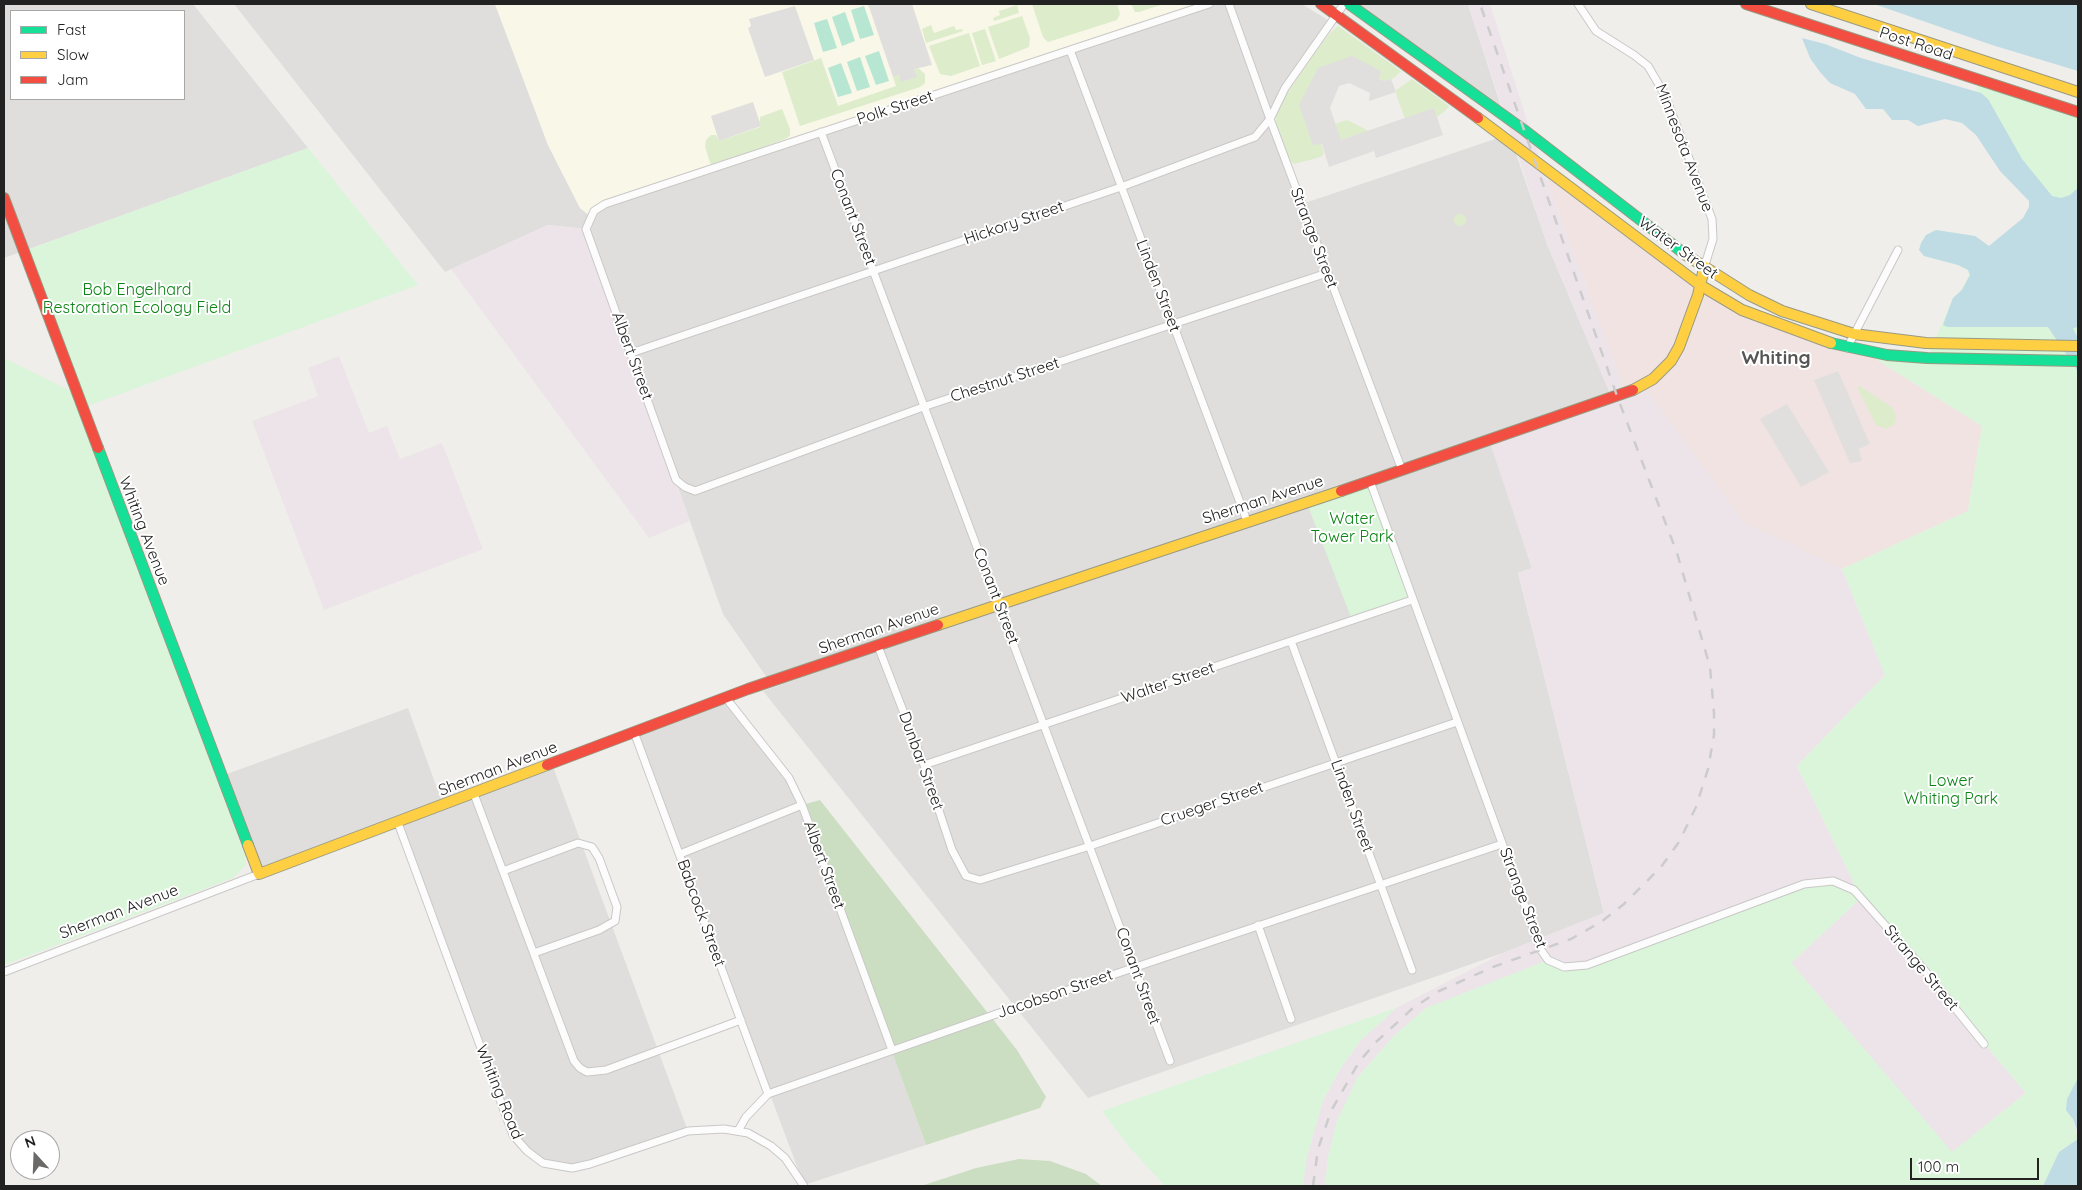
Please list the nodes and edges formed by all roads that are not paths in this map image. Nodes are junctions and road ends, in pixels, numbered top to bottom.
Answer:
1 (1209, 4) edge
2 (1229, 4) edge
3 (1321, 4) edge
4 (1344, 4) edge
5 (1349, 4) edge
6 (1578, 4) edge
7 (1746, 4) edge
8 (1811, 4) edge
9 (1337, 14) junction
10 (1070, 50) junction
11 (2078, 92) edge
12 (2078, 112) edge
13 (1270, 119) junction
14 (821, 132) junction
15 (1121, 187) junction
16 (4, 198) edge
17 (587, 222) joint
18 (1898, 250) dead end
19 (1704, 268) junction
20 (874, 270) junction
21 (1327, 272) junction
22 (1700, 285) junction
23 (1172, 325) junction
24 (1854, 334) junction
25 (2078, 346) edge
26 (1847, 348) junction
27 (631, 354) junction
28 (2078, 361) edge
29 (924, 407) junction
30 (1402, 470) junction
31 (1370, 481) junction
32 (684, 487) joint
33 (1247, 521) junction
34 (1412, 600) junction
35 (999, 605) junction
36 (1291, 642) junction
37 (878, 646) junction
38 (726, 698) junction
39 (1457, 722) junction
40 (1045, 725) junction
41 (634, 732) junction
42 (1335, 762) junction
43 (924, 765) junction
44 (474, 794) junction
45 (802, 806) junction
46 (398, 823) junction
47 (1502, 844) junction
48 (1090, 846) junction
49 (680, 854) junction
50 (503, 871) junction
51 (259, 874) junction
52 (966, 876) joint
53 (1380, 884) junction
54 (1258, 925) junction
55 (534, 954) junction
56 (1135, 967) junction
57 (1412, 970) dead end
58 (4, 972) edge
59 (1291, 1019) dead end
60 (741, 1020) junction
61 (1984, 1044) dead end
62 (892, 1050) junction
63 (1170, 1061) dead end
64 (768, 1094) junction
65 (738, 1131) junction
66 (804, 1186) edge

1 - 10 street, Polk Street
2 - 13 street, Strange Street
3 - 9 main road, Water Street
4 - 9 street, Hickory Street
5 - 19 main road, Water Street
6 - 19 street, Minnesota Avenue
7 - 12 main road, Post Road
8 - 11 main road, Post Road
9 - 13 street, Hickory Street
9 - 22 main road, Water Street
10 - 14 street, Polk Street
10 - 15 street, Linden Street
13 - 15 street, Hickory Street
13 - 21 street, Strange Street
14 - 17 street, Polk Street
14 - 20 street, Conant Street
15 - 20 street, Hickory Street
15 - 23 street, Linden Street
16 - 51 main road, Whiting Avenue
17 - 27 street, Albert Street
18 - 24 street
19 - 22 main road, Sherman Avenue
19 - 24 main road, Water Street
20 - 27 street, Hickory Street
20 - 29 street, Conant Street
21 - 23 street, Chestnut Street
21 - 30 street, Strange Street
22 - 26 main road, Water Street
22 - 30 main road, Sherman Avenue
23 - 29 street, Chestnut Street
23 - 33 street, Linden Street
24 - 25 main road, Water Street
24 - 26 street
26 - 28 main road, Water Street
27 - 32 street, Albert Street
29 - 32 street, Chestnut Street
29 - 35 street, Conant Street
30 - 31 main road, Sherman Avenue
31 - 33 main road, Sherman Avenue
31 - 34 street, Strange Street
33 - 35 main road, Sherman Avenue
34 - 36 street, Walter Street
34 - 39 street, Strange Street
35 - 37 main road, Sherman Avenue
35 - 40 street, Conant Street
36 - 40 street, Walter Street
36 - 42 street, Linden Street
37 - 38 main road, Sherman Avenue
37 - 43 street, Dunbar Street
38 - 41 main road, Sherman Avenue
38 - 45 street, Albert Street
39 - 42 street, Crueger Street
39 - 47 street, Strange Street
40 - 43 street, Walter Street
40 - 48 street, Conant Street
41 - 44 main road, Sherman Avenue
41 - 49 street, Babcock Street
42 - 48 street, Crueger Street
42 - 53 street, Linden Street
43 - 52 street, Dunbar Street
44 - 46 main road, Sherman Avenue
44 - 50 street
45 - 49 street
45 - 62 street, Albert Street
46 - 51 main road, Sherman Avenue
46 - 65 street, Whiting Road
47 - 53 street, Jacobson Street
47 - 61 street, Strange Street
48 - 52 street, Crueger Street
48 - 56 street, Conant Street
49 - 60 street, Babcock Street
50 - 55 street
50 - 55 street
51 - 58 street, Sherman Avenue
53 - 54 street, Jacobson Street
53 - 57 street, Linden Street
54 - 56 street, Jacobson Street
54 - 59 street
55 - 60 street
56 - 62 street, Jacobson Street
56 - 63 street, Conant Street
60 - 64 street, Babcock Street
62 - 64 street, Jacobson Street
64 - 65 street, Jacobson Street
65 - 66 street, Whiting Road

